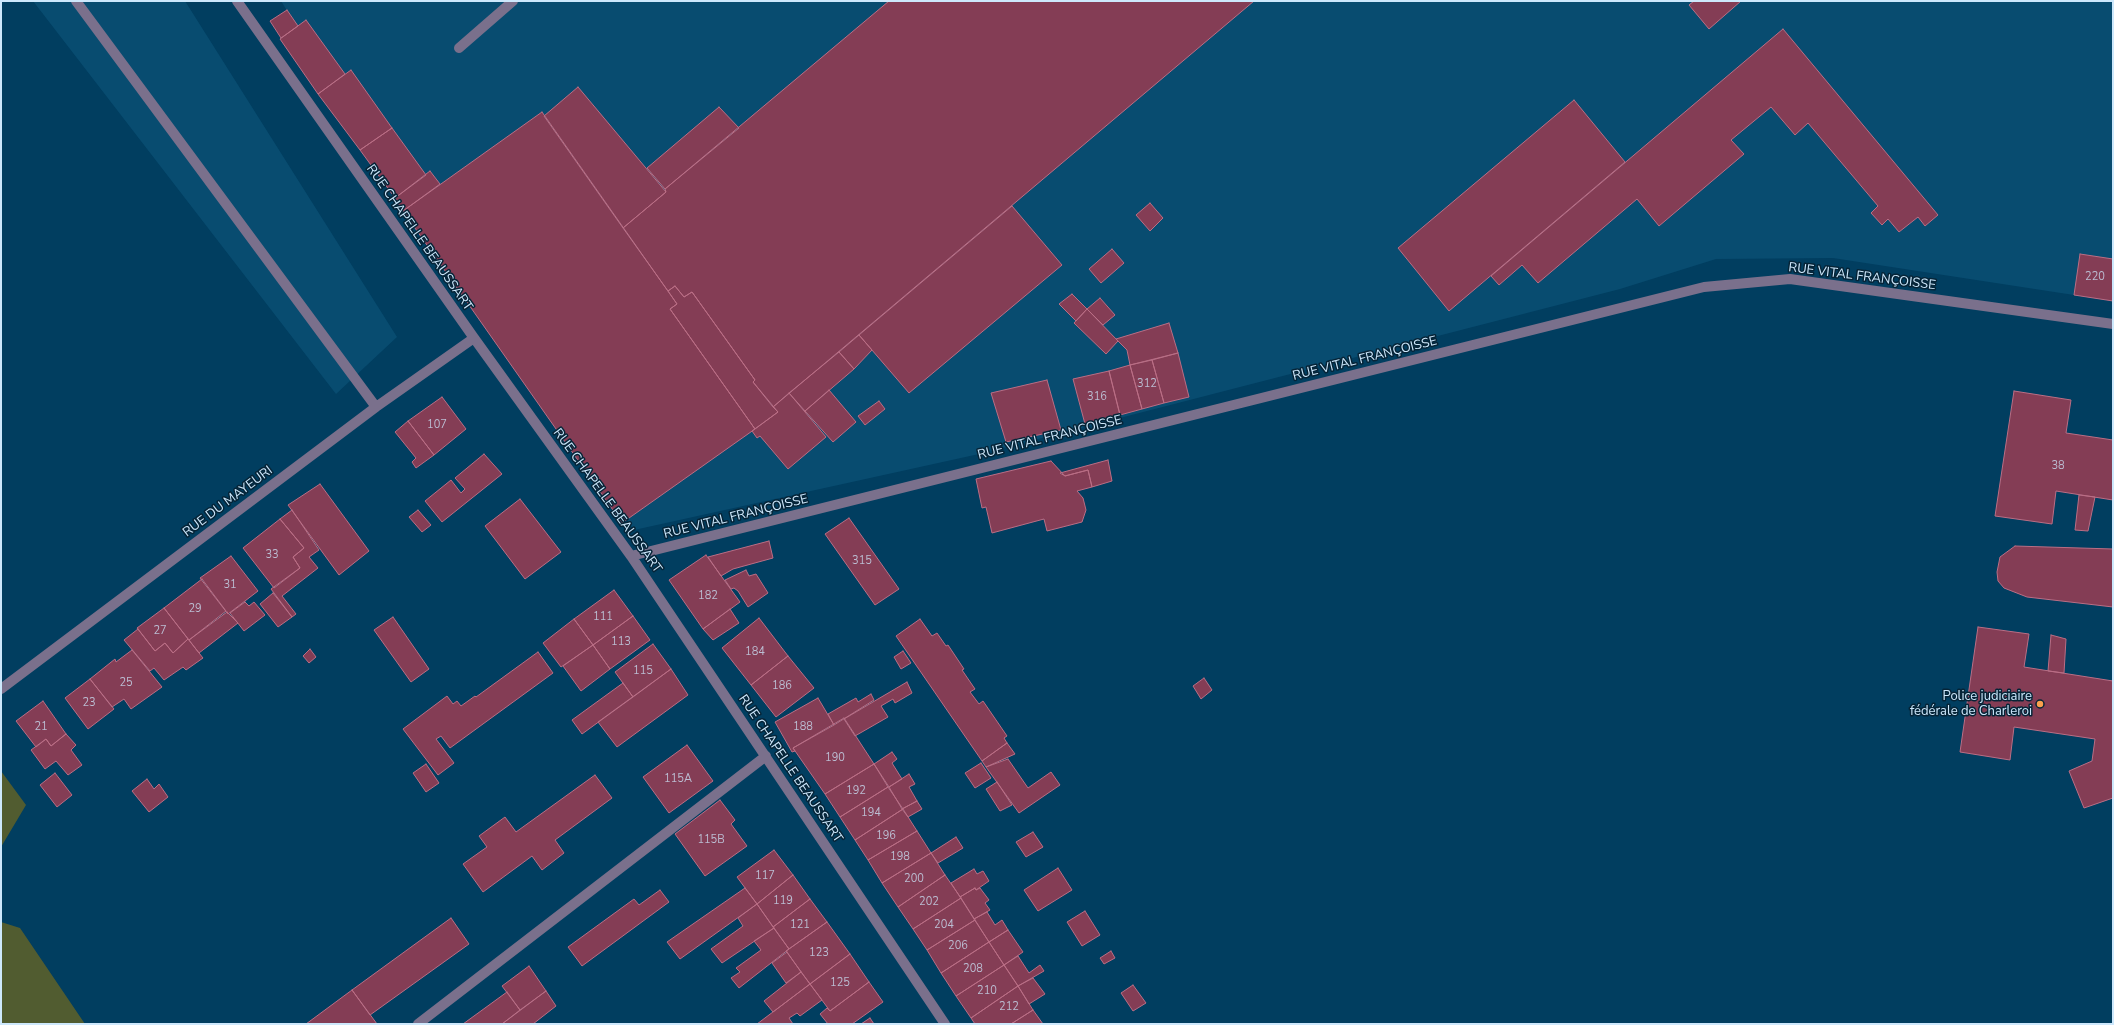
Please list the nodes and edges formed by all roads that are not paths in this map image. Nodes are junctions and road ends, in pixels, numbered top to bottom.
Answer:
1 (76, 1) edge
2 (237, 1) edge
3 (513, 1) edge
4 (459, 48) dead end
5 (2113, 324) edge
6 (474, 338) junction
7 (376, 407) junction
8 (632, 556) junction
9 (1, 690) edge
10 (766, 756) junction
11 (418, 1024) edge
12 (945, 1024) edge

1 - 7 street
2 - 6 street, RUE CHAPELLE BEAUSSART
3 - 4 street
5 - 8 street, RUE VITAL FRANÇOISSE
6 - 7 street, RUE DU MAYEURI
6 - 8 street, RUE CHAPELLE BEAUSSART
7 - 9 street, RUE DU MAYEURI
8 - 10 street, RUE CHAPELLE BEAUSSART
10 - 11 street
10 - 12 street, RUE CHAPELLE BEAUSSART

